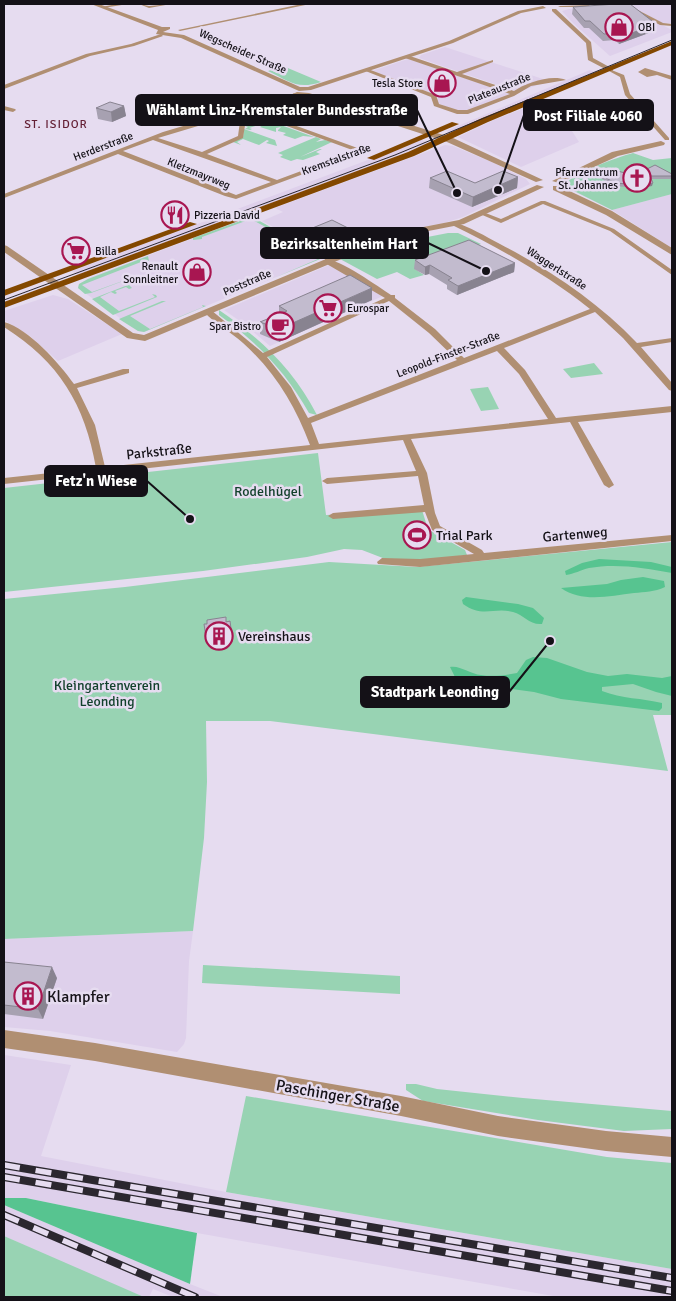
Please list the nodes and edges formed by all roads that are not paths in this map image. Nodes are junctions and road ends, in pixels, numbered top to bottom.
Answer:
1 (94, 4) edge
2 (126, 4) edge
3 (142, 4) edge
4 (169, 4) edge
5 (308, 4) edge
6 (626, 5) edge
7 (595, 6) edge
8 (554, 7) edge
9 (103, 8) junction
10 (672, 25) edge
11 (161, 32) junction
12 (178, 32) junction
13 (672, 36) edge
14 (672, 43) edge
15 (407, 57) junction
16 (491, 62) dead end
17 (600, 65) junction
18 (366, 70) junction
19 (611, 70) junction
20 (457, 74) junction
21 (656, 74) dead end
22 (672, 78) edge
23 (563, 80) junction
24 (4, 87) edge
25 (297, 91) junction
26 (308, 92) junction
27 (514, 93) junction
28 (4, 108) edge
29 (14, 110) dead end
30 (251, 111) junction
31 (242, 112) junction
32 (432, 134) junction
33 (153, 138) junction
34 (445, 138) junction
35 (667, 142) edge
36 (116, 151) junction
37 (202, 154) junction
38 (364, 160) dead end
39 (330, 173) dead end
40 (277, 182) junction
41 (540, 184) junction
42 (556, 184) junction
43 (4, 196) edge
44 (261, 199) dead end
45 (483, 214) junction
46 (197, 222) dead end
47 (454, 224) junction
48 (4, 248) edge
49 (672, 252) edge
50 (328, 261) junction
51 (672, 273) edge
52 (46, 278) junction
53 (59, 285) junction
54 (4, 293) edge
55 (392, 298) junction
56 (4, 305) edge
57 (597, 309) junction
58 (208, 312) junction
59 (4, 324) edge
60 (672, 340) edge
61 (637, 346) junction
62 (498, 347) junction
63 (263, 356) junction
64 (462, 361) junction
65 (126, 371) dead end
66 (73, 387) junction
67 (672, 388) edge
68 (672, 409) edge
69 (573, 420) junction
70 (308, 421) junction
71 (554, 422) junction
72 (406, 437) junction
73 (316, 448) junction
74 (101, 471) junction
75 (422, 473) junction
76 (4, 481) edge
77 (327, 481) dead end
78 (609, 485) dead end
79 (430, 508) junction
80 (333, 516) dead end
81 (672, 538) edge
82 (481, 557) junction
83 (382, 562) dead end
84 (4, 1039) edge
85 (672, 1147) edge

1 - 9 street, Wegscheider Straße
2 - 9 street
3 - 4 street
5 - 12 street
6 - 10 street
7 - 8 street
8 - 15 street
8 - 17 street
9 - 11 street, Wegscheider Straße
11 - 12 street, Wegscheider Straße
11 - 24 street
12 - 25 street, Wegscheider Straße
13 - 17 main road, Kremstalstraße
14 - 19 main road
15 - 18 street
15 - 20 street
16 - 20 street
17 - 19 street
17 - 23 main road, Kremstalstraße
18 - 26 street
18 - 27 street, Plateaustraße
19 - 34 main road, Kremstalstraße
19 - 35 street
20 - 27 street
21 - 22 street
23 - 27 street, Plateaustraße
23 - 32 main road, Kremstalstraße
25 - 26 street, Wegscheider Straße
25 - 30 street, Herderstraße
26 - 32 street, Wegscheider Straße
28 - 29 street
30 - 31 street, Herderstraße
30 - 40 street, Kletzmayrweg
31 - 33 street, Herderstraße
31 - 37 street
32 - 34 street, Wegscheider Straße
32 - 38 main road, Kremstalstraße
33 - 36 street, Herderstraße
33 - 37 street
34 - 41 street, Wegscheider Straße
34 - 53 main road, Kremstalstraße
35 - 42 street
36 - 40 street, Kletzmayrweg
36 - 43 street, Herderstraße
37 - 40 street
39 - 44 main road, Kremstalstraße
41 - 42 street
41 - 45 street, Poststraße
42 - 49 street
45 - 47 street, Poststraße
45 - 51 street
46 - 52 main road
47 - 50 street, Poststraße
47 - 57 street, Waggerlstraße
48 - 52 street
50 - 55 street
50 - 58 street, Poststraße
52 - 53 street
52 - 54 main road
53 - 56 main road, Kremstalstraße
53 - 58 street, Poststraße
55 - 63 street
55 - 64 street
57 - 61 street, Waggerlstraße
57 - 62 street, Leopold-Finster-Straße
58 - 63 street
59 - 66 street
60 - 61 street
61 - 67 street, Waggerlstraße
62 - 64 street, Leopold-Finster-Straße
62 - 71 street
63 - 70 street
64 - 70 street, Leopold-Finster-Straße
65 - 66 street
66 - 74 street
68 - 69 street
69 - 71 street
69 - 78 street
70 - 73 street
71 - 72 street
72 - 73 street, Parkstraße
72 - 75 street
73 - 74 street, Parkstraße
74 - 76 street, Parkstraße
75 - 77 street
75 - 79 street
79 - 80 street
79 - 82 street
81 - 82 street, Gartenweg
82 - 83 street, Gartenweg
84 - 85 street, Paschinger Straße

